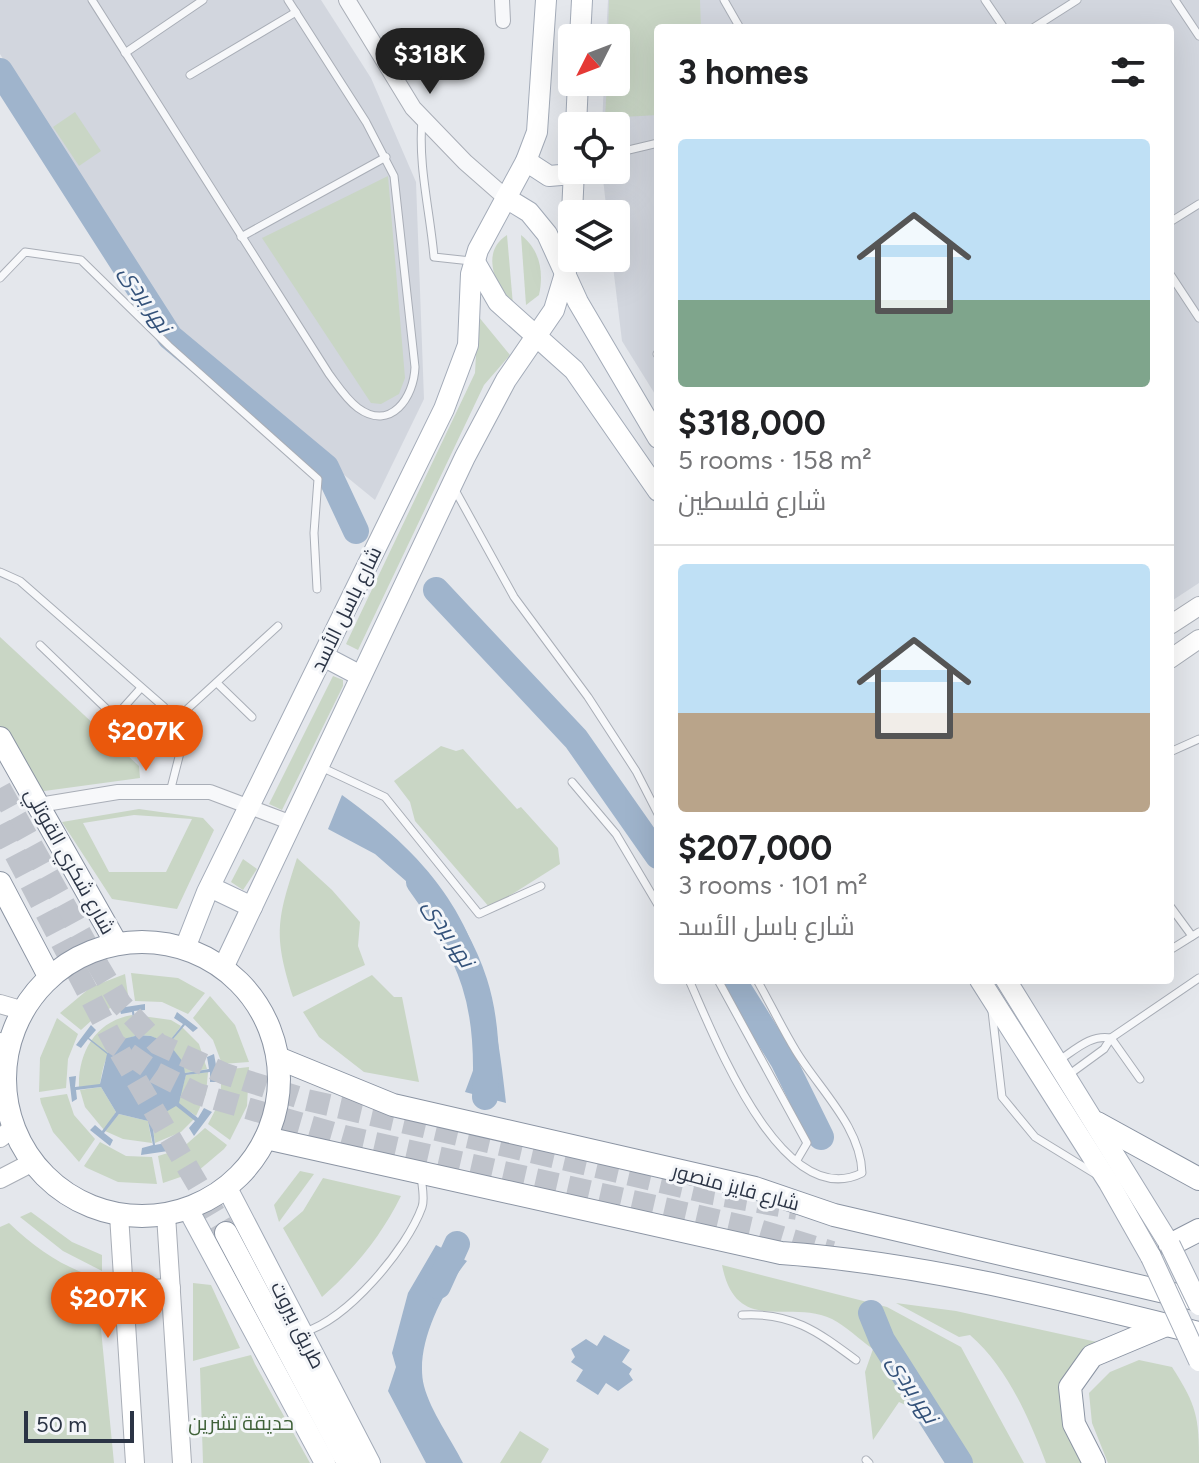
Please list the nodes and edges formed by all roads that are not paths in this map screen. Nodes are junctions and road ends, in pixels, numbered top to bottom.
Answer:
1 (92, 0) edge
2 (203, 0) edge
3 (288, 0) edge
4 (347, 0) edge
5 (502, 0) edge
6 (546, 0) edge
7 (582, 0) edge
8 (724, 0) edge
9 (985, 0) edge
10 (1077, 0) edge
11 (1175, 0) edge
12 (296, 12) junction
13 (503, 21) dead end
14 (581, 24) edge
15 (738, 24) edge
16 (1001, 24) edge
17 (1039, 24) edge
18 (1199, 36) edge
19 (125, 53) junction
20 (190, 75) dead end
21 (422, 118) junction
22 (654, 144) edge
23 (630, 150) edge
24 (386, 157) junction
25 (526, 161) junction
26 (558, 174) edge
27 (573, 184) edge
28 (506, 198) junction
29 (1199, 204) edge
30 (1174, 220) edge
31 (241, 237) junction
32 (475, 262) junction
33 (565, 277) junction
34 (0, 278) edge
35 (1174, 280) edge
36 (1199, 318) edge
37 (535, 334) junction
38 (654, 431) edge
39 (452, 485) junction
40 (654, 485) edge
41 (0, 572) edge
42 (317, 589) dead end
43 (1199, 606) edge
44 (1174, 623) edge
45 (278, 626) dead end
46 (1174, 626) edge
47 (40, 645) dead end
48 (1196, 645) edge
49 (323, 656) junction
50 (1174, 657) edge
51 (361, 676) junction
52 (217, 683) junction
53 (140, 689) junction
54 (115, 717) junction
55 (252, 717) dead end
56 (172, 723) junction
57 (0, 738) edge
58 (1199, 739) edge
59 (143, 744) dead end
60 (1174, 750) edge
61 (319, 766) junction
62 (572, 782) dead end
63 (170, 792) junction
64 (250, 804) junction
65 (39, 805) junction
66 (654, 806) edge
67 (292, 823) junction
68 (0, 883) edge
69 (541, 886) dead end
70 (210, 887) junction
71 (654, 898) edge
72 (252, 907) junction
73 (1174, 910) edge
74 (1196, 934) edge
75 (116, 943) junction
76 (185, 948) junction
77 (1174, 948) edge
78 (223, 968) junction
79 (49, 976) junction
80 (1199, 978) edge
81 (691, 984) edge
82 (720, 984) edge
83 (759, 984) edge
84 (982, 984) edge
85 (1009, 984) edge
86 (991, 998) junction
87 (0, 1004) edge
88 (24, 1011) junction
89 (1111, 1038) junction
90 (4, 1044) edge
91 (278, 1058) junction
92 (1062, 1068) junction
93 (1140, 1079) dead end
94 (1097, 1123) junction
95 (6, 1133) edge
96 (266, 1138) junction
97 (797, 1160) junction
98 (33, 1162) junction
99 (420, 1172) junction
100 (1191, 1172) edge
101 (0, 1179) edge
102 (1109, 1183) junction
103 (227, 1188) junction
104 (177, 1212) junction
105 (119, 1215) junction
106 (1199, 1230) edge
107 (226, 1233) tunnel mouth
108 (1160, 1251) junction
109 (171, 1288) junction
110 (125, 1290) junction
111 (1199, 1303) edge
112 (742, 1315) dead end
113 (1166, 1325) junction
114 (302, 1333) junction
115 (1199, 1333) edge
116 (856, 1360) dead end
117 (1199, 1361) edge
118 (135, 1463) edge
119 (182, 1463) edge
120 (325, 1463) edge
121 (348, 1463) edge
122 (370, 1463) edge
123 (1094, 1463) edge

1 - 19 lane
2 - 19 lane
3 - 12 lane
4 - 21 street
5 - 13 street
6 - 25 main road, شارع باسل الأسد
7 - 14 main road
8 - 15 lane
9 - 16 lane
10 - 17 lane
11 - 18 lane
12 - 20 lane
12 - 24 lane
19 - 31 lane
21 - 28 street
21 - 32 lane
22 - 23 lane
24 - 31 lane
24 - 31 lane
25 - 26 main road
25 - 28 main road, شارع باسل الأسد
27 - 33 main road, شارع باسل الأسد
28 - 32 main road, شارع باسل الأسد
28 - 33 main road
29 - 30 lane
32 - 37 main road
32 - 49 main road, شارع باسل الأسد
33 - 37 main road, شارع باسل الأسد
33 - 38 main road
34 - 42 lane
35 - 36 lane
37 - 39 main road, شارع باسل الأسد
37 - 40 main road
39 - 51 main road, شارع باسل الأسد
39 - 66 lane
41 - 53 lane
43 - 44 main road
45 - 52 lane
46 - 48 main road
47 - 54 lane
48 - 50 main road
49 - 51 main road
49 - 64 main road, شارع باسل الأسد
51 - 61 main road, شارع باسل الأسد
52 - 55 lane
52 - 56 lane
53 - 54 lane
53 - 56 lane
54 - 59 lane
56 - 63 lane
57 - 65 highway, شارع شكري القوتلي
58 - 60 lane
61 - 67 main road, شارع باسل الأسد
61 - 69 lane
62 - 71 lane
63 - 64 street
63 - 65 street
64 - 67 street
64 - 70 main road, شارع باسل الأسد
65 - 75 highway, شارع شكري القوتلي
67 - 72 main road, شارع باسل الأسد
68 - 79 highway
70 - 72 main road
70 - 76 main road, شارع باسل الأسد
72 - 78 main road, شارع باسل الأسد
73 - 74 lane
74 - 77 lane
75 - 76 highway
75 - 79 highway
76 - 78 highway
78 - 91 highway
79 - 88 highway
80 - 89 lane
81 - 97 lane
82 - 97 lane
83 - 97 lane
84 - 86 main road
85 - 92 main road
86 - 102 main road
86 - 102 lane
87 - 88 main road
88 - 90 highway
89 - 92 lane
89 - 92 lane
89 - 93 lane
90 - 95 highway
91 - 96 highway
91 - 111 highway, شارع فايز منصور
92 - 94 main road
94 - 100 highway
94 - 108 main road
95 - 98 highway
96 - 99 highway
96 - 103 highway
98 - 101 main road
98 - 105 highway
99 - 113 highway
99 - 114 lane
102 - 108 main road
103 - 104 highway
103 - 114 main road, طريق بيروت
104 - 105 highway
104 - 109 main road
104 - 120 main road, طريق بيروت
105 - 110 main road
106 - 108 highway
107 - 121 highway
108 - 111 main road, bridge
108 - 117 main road, bridge
109 - 110 main road
109 - 119 main road
110 - 118 main road
112 - 116 lane
113 - 115 highway
113 - 123 highway
114 - 122 main road, طريق بيروت

